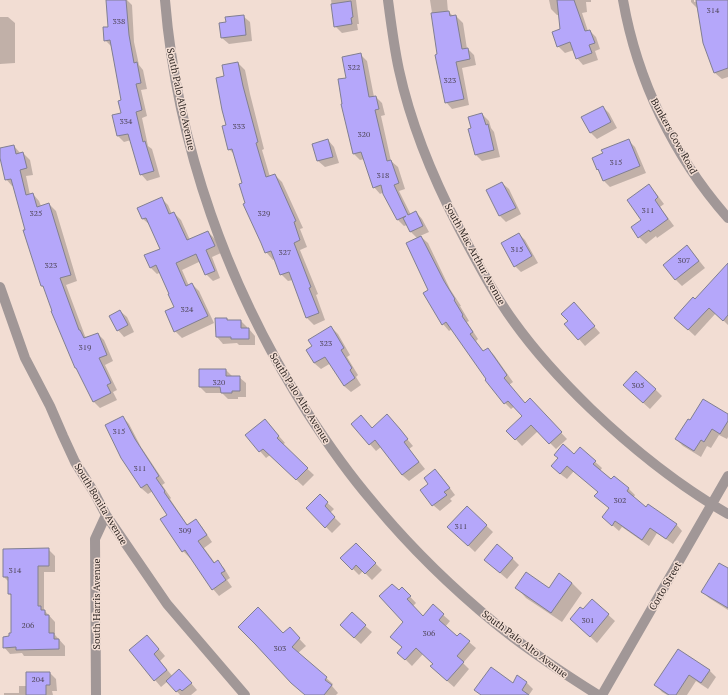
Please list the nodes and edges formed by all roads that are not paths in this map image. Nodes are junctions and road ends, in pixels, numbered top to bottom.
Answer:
1 (165, 0) edge
2 (388, 0) edge
3 (623, 0) edge
4 (728, 218) edge
5 (0, 287) edge
6 (728, 476) edge
7 (711, 504) junction
8 (728, 514) edge
9 (106, 515) junction
10 (96, 695) edge
11 (245, 695) edge
12 (598, 695) edge
13 (602, 695) edge

1 - 12 street, South Palo Alto Avenue
2 - 7 street, South Mac Arthur Avenue
3 - 4 street, Bunkers Cove Road
5 - 9 street, South Bonita Avenue
6 - 7 street, Corto Street
7 - 8 street, South Mac Arthur Avenue
7 - 13 street, Corto Street
9 - 10 street, South Harris Avenue
9 - 11 street, South Bonita Avenue

